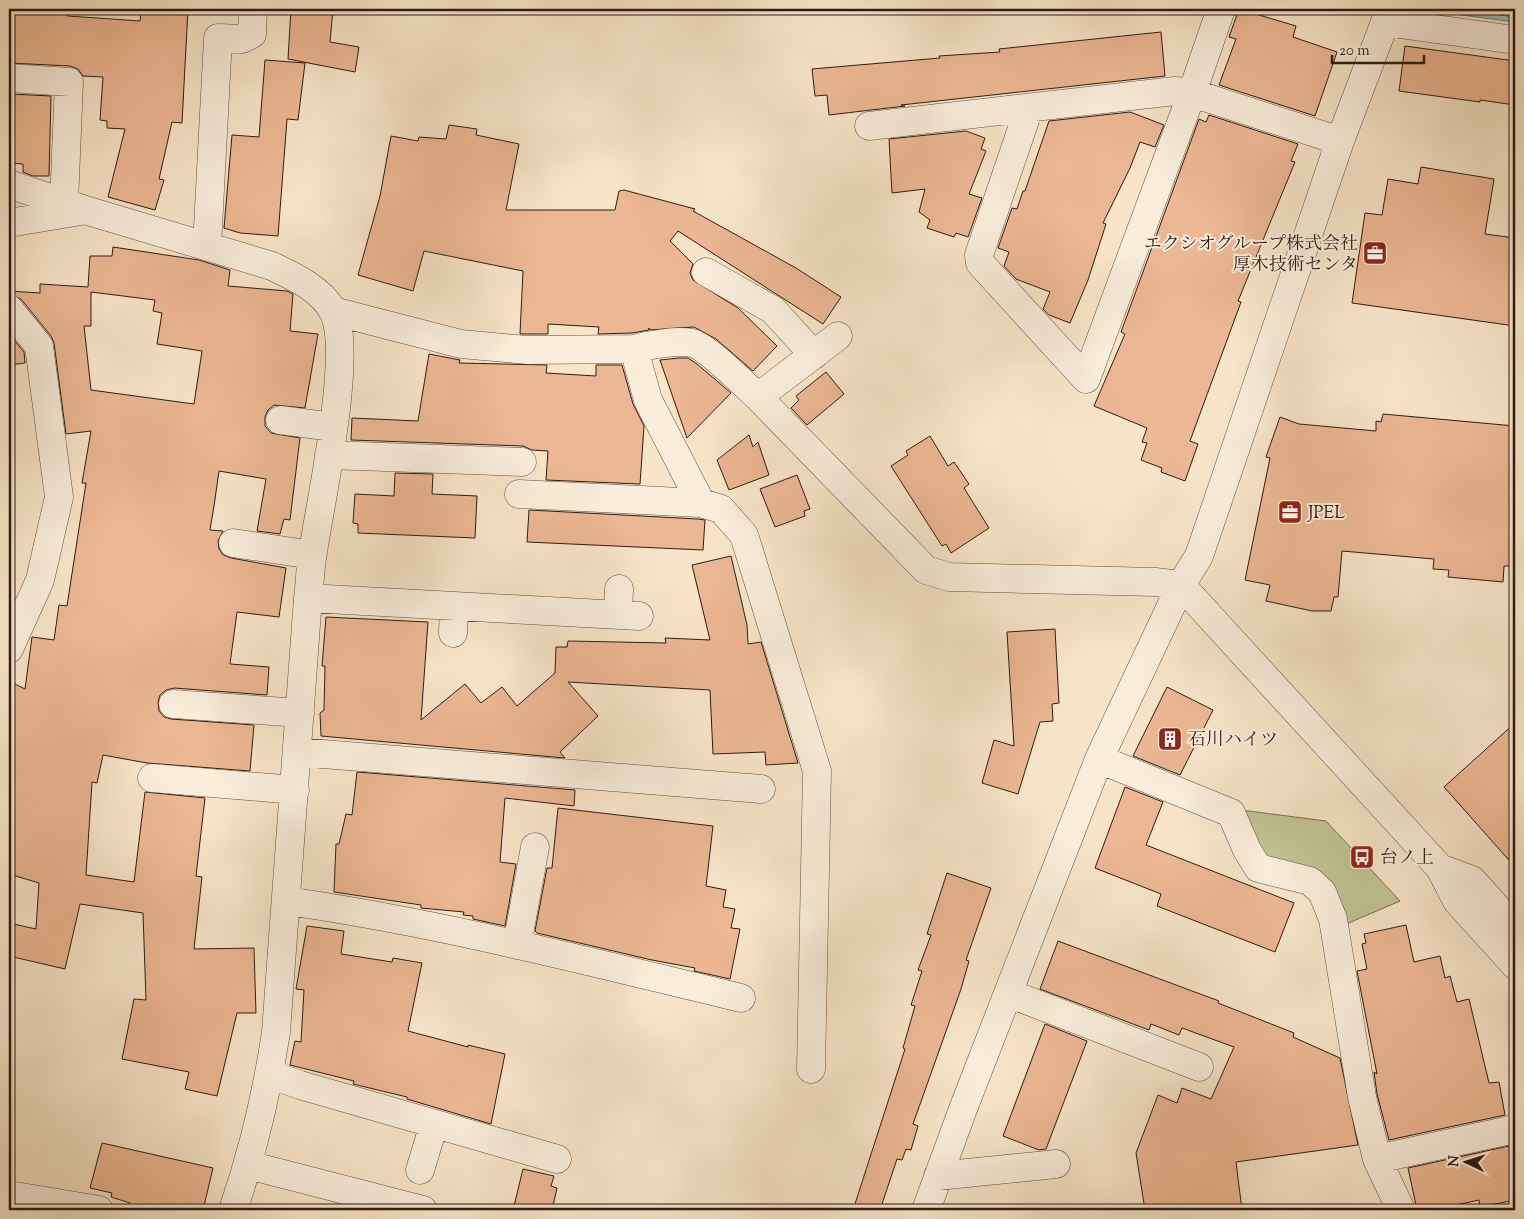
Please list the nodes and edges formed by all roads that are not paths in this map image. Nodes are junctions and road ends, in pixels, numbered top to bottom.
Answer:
1 (254, 9) edge
2 (1221, 9) edge
3 (1387, 15) edge
4 (1515, 40) edge
5 (9, 78) edge
6 (1192, 93) junction
7 (1029, 108) junction
8 (869, 126) dead end
9 (1340, 141) junction
10 (9, 184) edge
11 (75, 207) junction
12 (9, 223) edge
13 (207, 246) junction
14 (722, 273) dead end
15 (9, 309) edge
16 (333, 311) junction
17 (838, 336) dead end
18 (634, 349) junction
19 (814, 355) junction
20 (758, 397) junction
21 (280, 420) dead end
22 (333, 427) junction
23 (329, 455) junction
24 (701, 503) junction
25 (233, 543) dead end
26 (312, 555) junction
27 (1181, 585) junction
28 (308, 598) junction
29 (454, 606) junction
30 (625, 607) dead end
31 (453, 633) dead end
32 (9, 649) edge
33 (173, 704) dead end
34 (300, 713) junction
35 (298, 752) junction
36 (1099, 759) junction
37 (152, 778) dead end
38 (761, 789) dead end
39 (295, 790) junction
40 (535, 847) dead end
41 (1440, 868) junction
42 (287, 901) junction
43 (1515, 928) edge
44 (517, 945) junction
45 (1515, 965) edge
46 (1008, 993) junction
47 (741, 998) dead end
48 (1199, 1067) dead end
49 (811, 1069) dead end
50 (270, 1074) junction
51 (434, 1124) junction
52 (1515, 1129) edge
53 (1377, 1158) junction
54 (556, 1159) dead end
55 (1056, 1164) dead end
56 (248, 1165) junction
57 (420, 1170) dead end
58 (938, 1176) junction
59 (9, 1195) edge
60 (99, 1210) edge
61 (233, 1210) edge
62 (423, 1210) edge
63 (926, 1210) edge
64 (1401, 1210) edge

1 - 13 street
2 - 6 street
3 - 4 street
3 - 9 street
5 - 11 street
6 - 7 street
6 - 7 street
6 - 9 street
7 - 8 street
9 - 27 street
10 - 11 street
11 - 12 street
11 - 13 street
13 - 16 street
14 - 19 street
15 - 32 street
16 - 18 street
16 - 22 street
17 - 19 street
18 - 20 street
18 - 24 street
19 - 20 street
20 - 27 street
21 - 22 street
22 - 23 street
23 - 24 street
23 - 26 street
24 - 49 street
25 - 26 street
26 - 28 street
27 - 36 street
27 - 41 street
28 - 29 street
28 - 34 street
29 - 30 street
29 - 31 street
33 - 34 street
34 - 35 street
35 - 38 street
35 - 39 street
36 - 46 street
36 - 53 street
37 - 39 street
39 - 42 street
40 - 44 street
41 - 43 street
41 - 45 street
42 - 44 street
42 - 50 street
44 - 47 street
46 - 48 street
46 - 58 street
50 - 51 street
50 - 56 street
51 - 54 street
51 - 57 street
52 - 53 street
53 - 64 street
55 - 58 street
56 - 61 street
56 - 62 street
58 - 63 street
59 - 60 street

